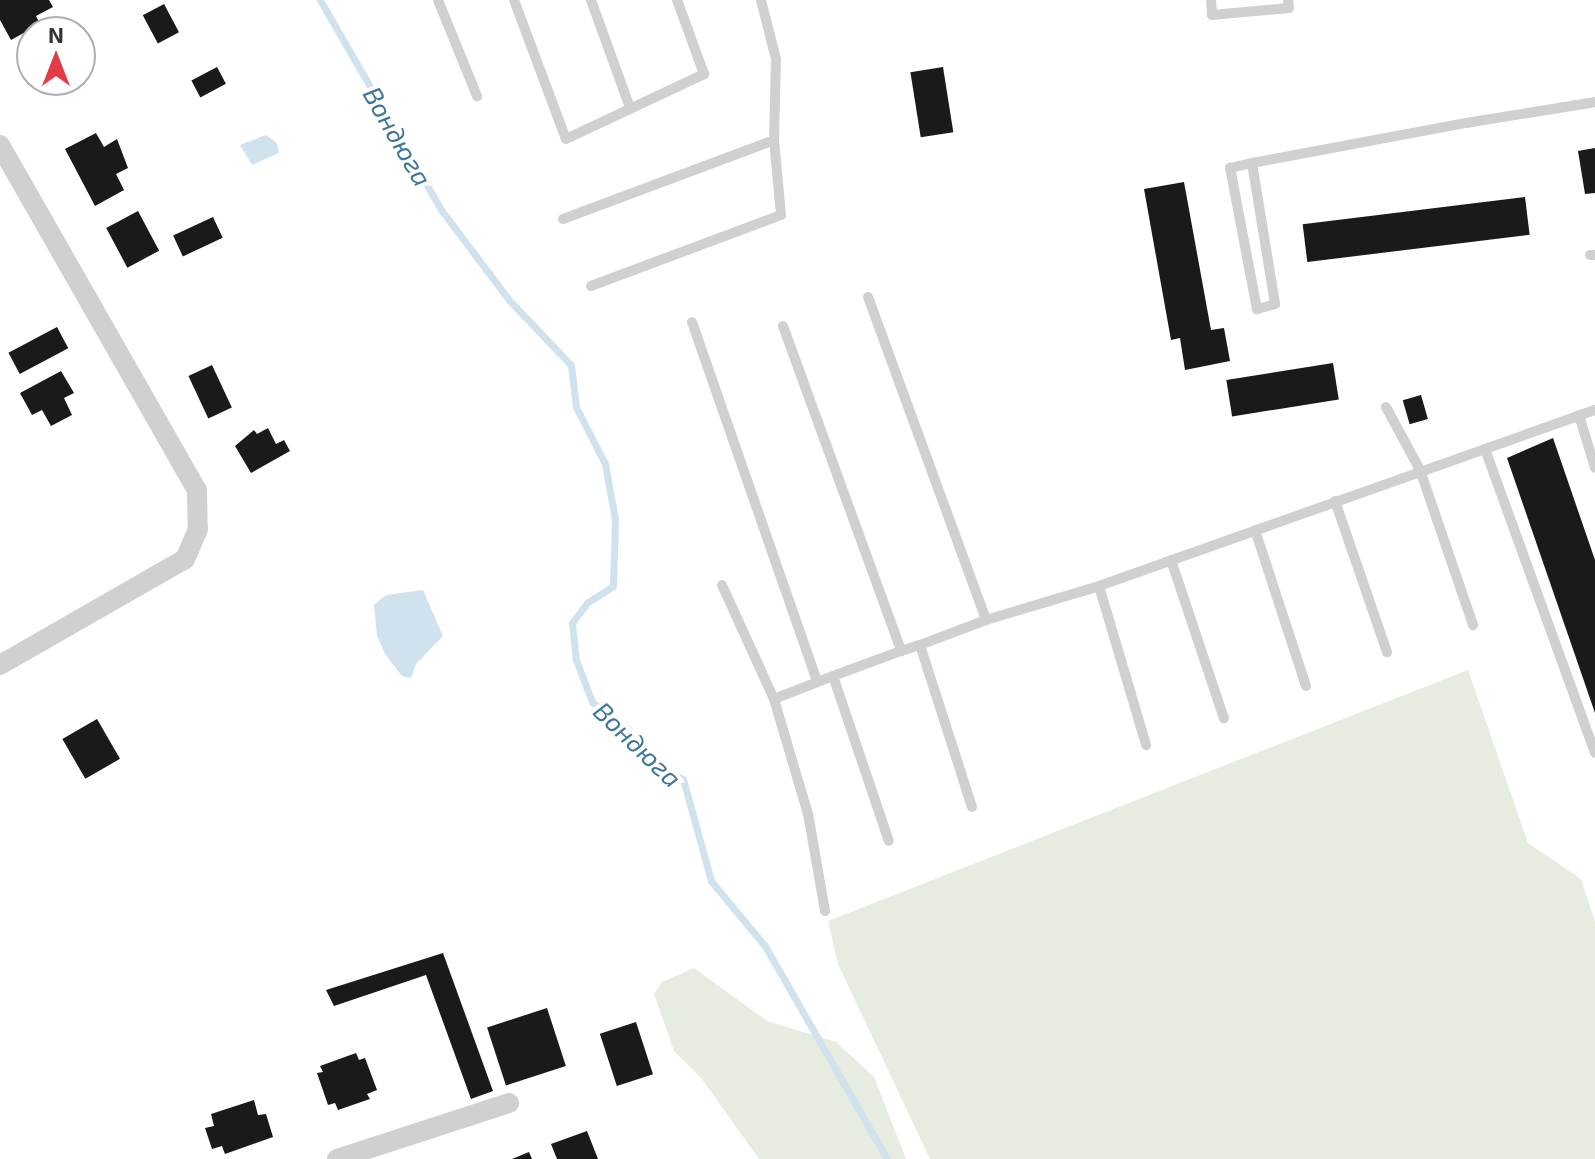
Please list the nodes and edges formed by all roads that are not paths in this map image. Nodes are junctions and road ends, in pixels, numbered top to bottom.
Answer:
1 (438, 0) edge
2 (514, 0) edge
3 (591, 0) edge
4 (677, 0) edge
5 (761, 0) edge
6 (1211, 0) edge
7 (1288, 0) edge
8 (477, 96) dead end
9 (1595, 102) edge
10 (630, 108) junction
11 (774, 140) junction
12 (0, 145) edge
13 (1252, 163) junction
14 (563, 219) dead end
15 (591, 286) dead end
16 (868, 297) dead end
17 (692, 322) dead end
18 (783, 326) dead end
19 (1386, 407) dead end
20 (1595, 410) edge
21 (1579, 415) junction
22 (1485, 449) junction
23 (1595, 468) edge
24 (1420, 470) junction
25 (1335, 501) junction
26 (1255, 530) junction
27 (1171, 560) junction
28 (722, 585) dead end
29 (1099, 586) junction
30 (986, 620) junction
31 (1473, 625) dead end
32 (920, 645) junction
33 (901, 651) junction
34 (1387, 652) dead end
35 (0, 665) edge
36 (833, 676) junction
37 (817, 680) junction
38 (1306, 686) dead end
39 (774, 699) junction
40 (1224, 718) dead end
41 (1146, 745) dead end
42 (1595, 753) edge
43 (972, 807) dead end
44 (889, 841) dead end
45 (825, 911) dead end
46 (509, 1103) dead end
47 (337, 1159) edge

1 - 8 lane
2 - 10 lane
3 - 10 lane
4 - 10 lane
5 - 11 lane
6 - 7 lane
9 - 13 lane
11 - 14 lane
11 - 15 lane
12 - 35 street
13 - 13 lane
16 - 30 lane
17 - 37 lane
18 - 33 lane
19 - 24 lane
20 - 21 lane
21 - 22 lane
21 - 23 lane
22 - 24 lane
22 - 42 lane
24 - 25 lane
24 - 31 lane
25 - 26 lane
25 - 34 lane
26 - 27 lane
26 - 38 lane
27 - 29 lane
27 - 40 lane
28 - 39 lane
29 - 30 lane
29 - 41 lane
30 - 32 lane
32 - 33 lane
32 - 43 lane
33 - 36 lane
36 - 37 lane
36 - 44 lane
37 - 39 lane
39 - 45 lane
46 - 47 street

